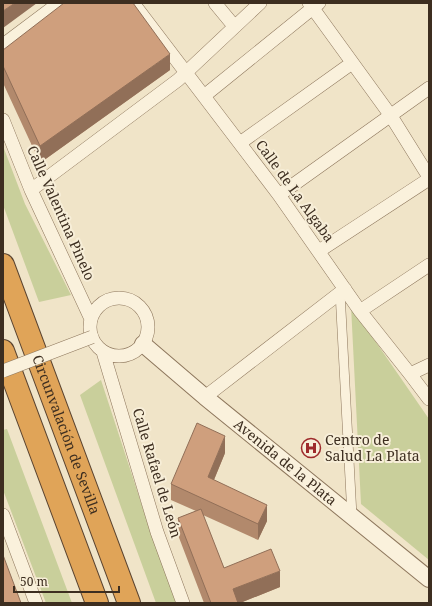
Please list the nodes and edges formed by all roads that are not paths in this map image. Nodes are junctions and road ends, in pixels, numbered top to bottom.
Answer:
1 (59, 3) edge
2 (133, 3) edge
3 (215, 3) edge
4 (260, 3) edge
5 (314, 5) edge
6 (234, 26) junction
7 (3, 46) edge
8 (352, 63) junction
9 (186, 71) junction
10 (429, 88) edge
11 (204, 96) junction
12 (391, 116) junction
13 (3, 120) edge
14 (240, 143) junction
15 (429, 178) edge
16 (31, 190) junction
17 (279, 196) junction
18 (319, 251) junction
19 (3, 265) edge
20 (429, 265) edge
21 (343, 290) junction
22 (360, 311) junction
23 (91, 319) junction
24 (92, 337) junction
25 (143, 344) junction
26 (3, 351) edge
27 (103, 352) junction
28 (429, 365) edge
29 (3, 371) edge
30 (410, 374) junction
31 (204, 397) junction
32 (429, 399) edge
33 (3, 515) edge
34 (352, 516) junction
35 (429, 578) edge
36 (36, 603) edge
37 (97, 603) edge
38 (130, 603) edge
39 (184, 603) edge

1 - 7 street
2 - 9 street, Calle de La Algaba
3 - 6 street
4 - 6 street
5 - 8 street
5 - 11 street
6 - 9 street
8 - 12 street
8 - 14 street
9 - 11 street, Calle de La Algaba
9 - 16 street
10 - 12 street
11 - 14 street, Calle de La Algaba
12 - 15 street
12 - 17 street
13 - 16 street, Calle Valentina Pinelo
14 - 17 street, Calle de La Algaba
15 - 18 street
16 - 23 street, Calle Valentina Pinelo
17 - 18 street, Calle de La Algaba
18 - 21 street, Calle de La Algaba
19 - 38 highway, Circunvalación de Sevilla
20 - 22 street
21 - 22 street, Calle de La Algaba
21 - 31 street
21 - 34 street
22 - 30 street, Calle de La Algaba
23 - 24 street
23 - 25 street
24 - 27 street
24 - 29 street, bridge
25 - 27 street
25 - 31 street, Avenida de la Plata
26 - 37 highway, Circunvalación de Sevilla
27 - 39 street, Calle Rafael de León
28 - 30 street
30 - 32 street, Calle de La Algaba
31 - 34 street, Avenida de la Plata
33 - 36 street
34 - 35 street, Avenida de la Plata

